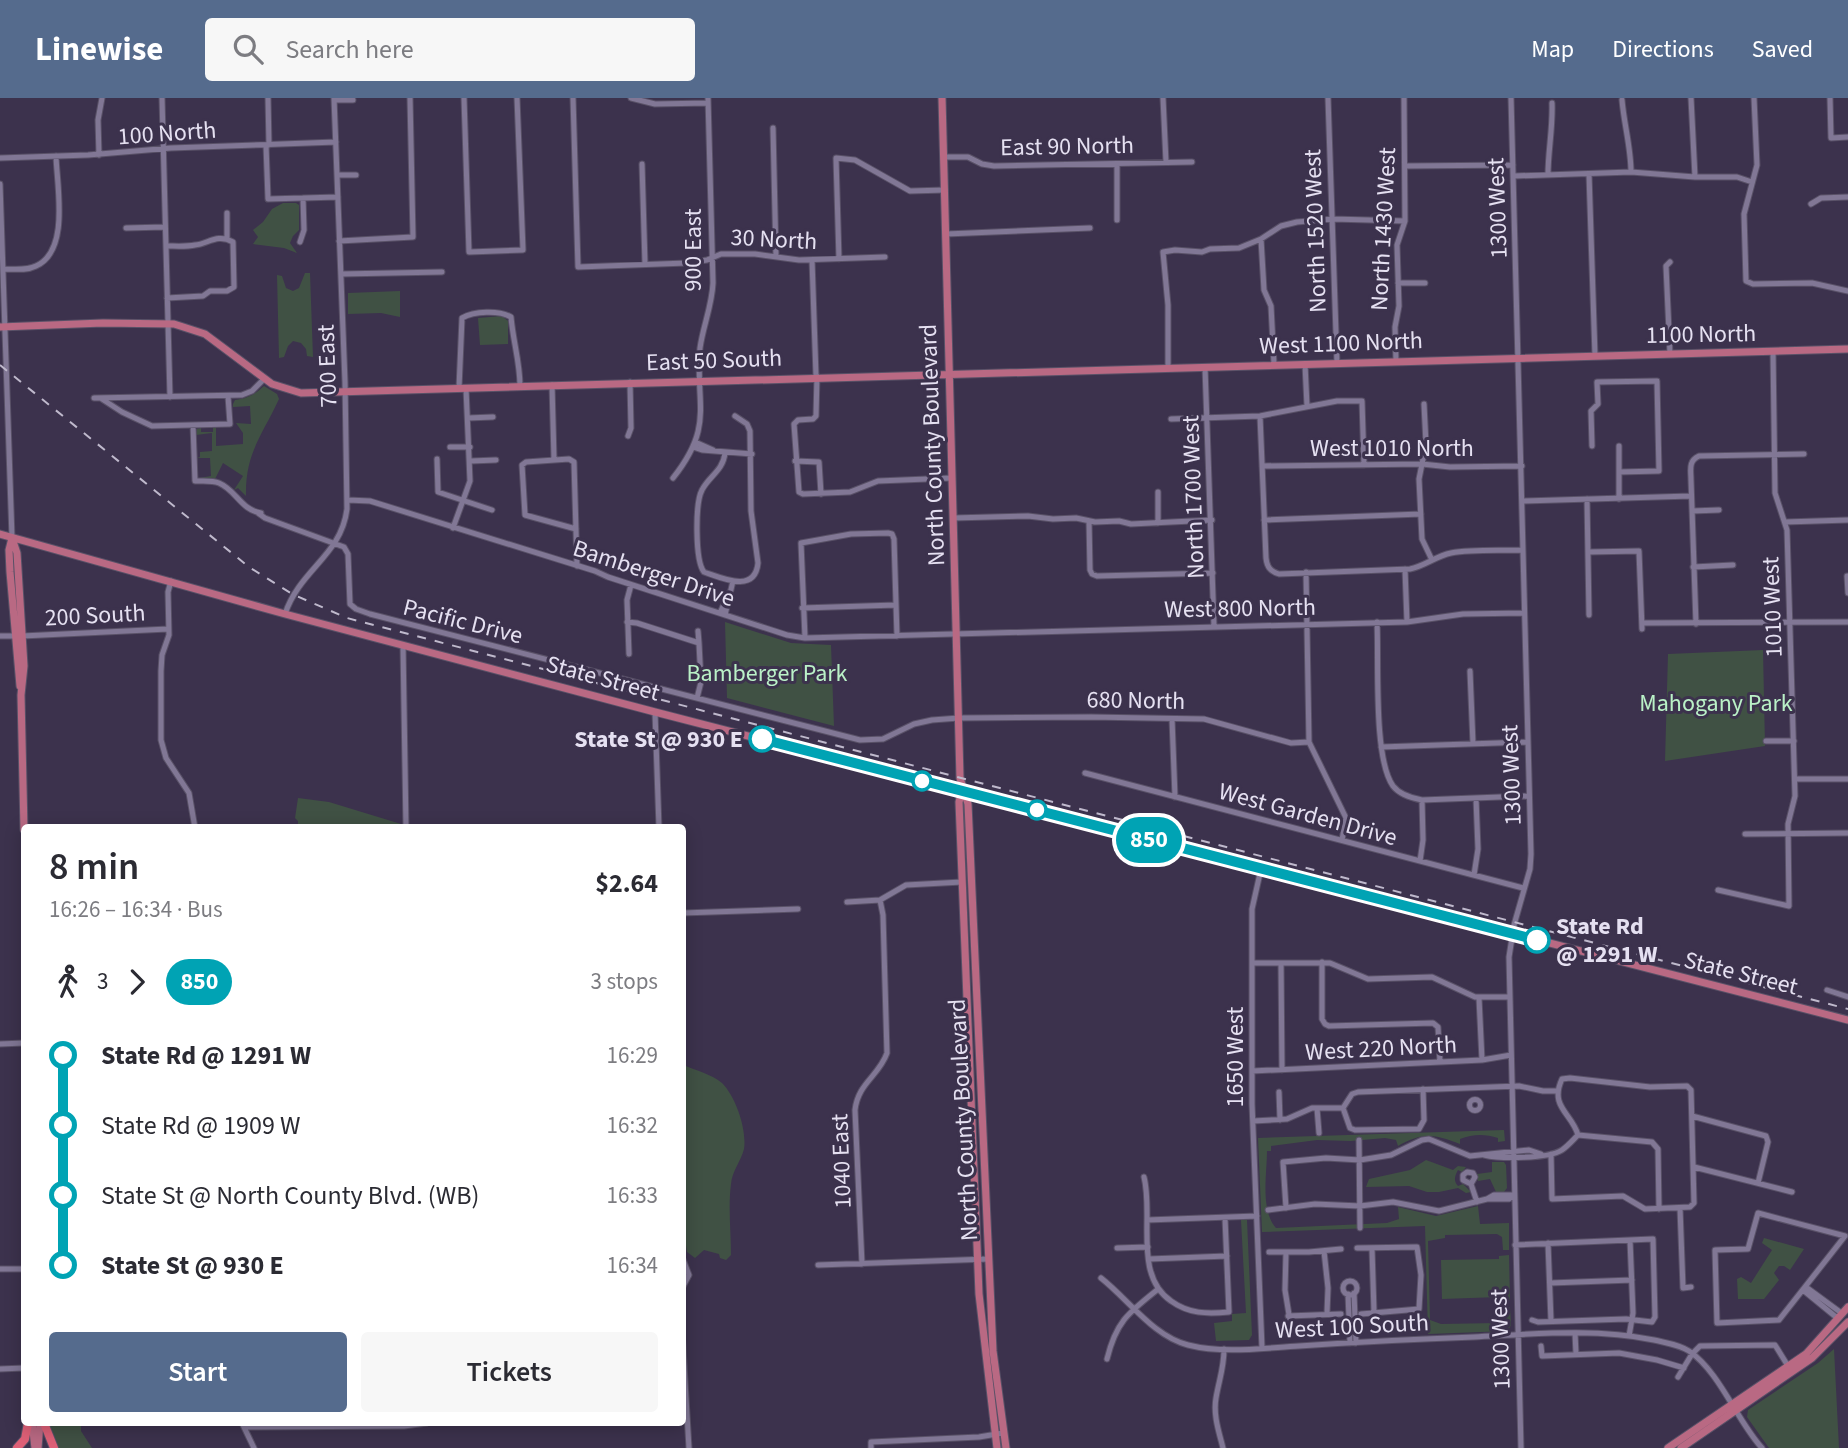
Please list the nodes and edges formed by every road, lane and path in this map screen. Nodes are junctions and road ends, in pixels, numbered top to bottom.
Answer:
1 (102, 98) edge
2 (162, 98) edge
3 (268, 98) edge
4 (410, 98) edge
5 (464, 98) edge
6 (517, 98) edge
7 (573, 98) edge
8 (631, 98) edge
9 (942, 98) edge
10 (1163, 98) edge
11 (1328, 98) edge
12 (1404, 98) edge
13 (1511, 98) edge
14 (1691, 98) edge
15 (1754, 98) edge
16 (1830, 98) edge
17 (334, 99) edge
18 (354, 100) dead end
19 (708, 100) edge
20 (1622, 100) dead end
21 (1552, 103) dead end
22 (773, 128) dead end
23 (1848, 137) edge
24 (336, 142) junction
25 (268, 145) junction
26 (163, 149) junction
27 (99, 155) junction
28 (56, 156) junction
29 (0, 158) edge
30 (944, 158) junction
31 (1166, 162) junction
32 (1192, 162) dead end
33 (642, 164) dead end
34 (1116, 164) junction
35 (1513, 165) junction
36 (1406, 166) junction
37 (1631, 172) junction
38 (1588, 174) junction
39 (337, 175) junction
40 (356, 175) dead end
41 (1548, 175) junction
42 (1514, 176) junction
43 (1695, 177) junction
44 (1752, 182) junction
45 (0, 184) edge
46 (945, 190) junction
47 (338, 197) junction
48 (1848, 197) edge
49 (303, 198) junction
50 (1811, 204) dead end
51 (227, 213) dead end
52 (1333, 219) junction
53 (1117, 220) dead end
54 (1405, 221) junction
55 (165, 227) junction
56 (126, 228) dead end
57 (1090, 228) dead end
58 (946, 234) junction
59 (228, 239) junction
60 (1261, 239) junction
61 (340, 241) junction
62 (300, 243) dead end
63 (166, 246) junction
64 (776, 256) junction
65 (712, 257) junction
66 (885, 257) dead end
67 (839, 259) junction
68 (812, 260) junction
69 (1670, 262) dead end
70 (645, 264) junction
71 (3, 269) junction
72 (442, 272) dead end
73 (341, 274) junction
74 (1398, 283) junction
75 (1425, 283) dead end
76 (1848, 291) edge
77 (167, 298) junction
78 (168, 324) junction
79 (3, 327) edge
80 (1848, 349) edge
81 (1773, 351) junction
82 (1670, 354) junction
83 (1595, 356) junction
84 (1556, 357) joint
85 (1519, 358) junction
86 (1396, 361) junction
87 (1337, 363) junction
88 (1274, 364) junction
89 (1305, 364) junction
90 (1205, 367) junction
91 (1168, 368) junction
92 (1128, 369) joint
93 (949, 373) junction
94 (817, 376) junction
95 (264, 379) junction
96 (701, 380) junction
97 (630, 382) junction
98 (552, 385) junction
99 (520, 386) junction
100 (463, 388) junction
101 (345, 392) junction
102 (228, 396) junction
103 (170, 397) junction
104 (94, 398) dead end
105 (102, 399) junction
106 (3, 401) edge
107 (1424, 404) dead end
108 (1307, 406) junction
109 (735, 416) dead end
110 (1260, 416) junction
111 (493, 417) dead end
112 (468, 418) junction
113 (1208, 418) junction
114 (1171, 419) dead end
115 (193, 425) junction
116 (628, 436) dead end
117 (694, 444) junction
118 (1592, 446) dead end
119 (1619, 446) dead end
120 (450, 447) dead end
121 (470, 447) junction
122 (722, 453) junction
123 (752, 454) junction
124 (1774, 454) junction
125 (1804, 454) dead end
126 (437, 459) dead end
127 (554, 459) junction
128 (496, 460) dead end
129 (471, 461) junction
130 (796, 461) junction
131 (1422, 464) junction
132 (1364, 465) junction
133 (1262, 466) junction
134 (1522, 466) junction
135 (1619, 472) junction
136 (673, 478) dead end
137 (952, 478) junction
138 (1158, 492) dead end
139 (821, 494) junction
140 (1691, 496) junction
141 (1587, 499) junction
142 (1619, 499) junction
143 (348, 500) junction
144 (463, 501) junction
145 (1522, 501) junction
146 (492, 510) dead end
147 (1692, 510) junction
148 (1719, 510) dead end
149 (1421, 514) junction
150 (953, 518) junction
151 (1212, 520) junction
152 (1265, 520) junction
153 (1848, 520) edge
154 (1088, 521) junction
155 (1785, 522) junction
156 (1158, 523) junction
157 (453, 528) junction
158 (576, 529) junction
159 (0, 534) edge
160 (12, 538) junction
161 (335, 545) junction
162 (1522, 550) junction
163 (1588, 552) junction
164 (1432, 560) junction
165 (1733, 565) dead end
166 (577, 566) junction
167 (1693, 567) junction
168 (1405, 569) junction
169 (1306, 572) junction
170 (1213, 573) junction
171 (1847, 576) edge
172 (171, 581) junction
173 (733, 581) junction
174 (631, 585) junction
175 (1848, 593) edge
176 (896, 605) junction
177 (802, 608) junction
178 (1524, 613) junction
179 (285, 614) junction
180 (723, 614) junction
181 (1589, 615) dead end
182 (627, 622) junction
183 (1377, 622) junction
184 (1407, 622) junction
185 (1848, 622) edge
186 (1789, 623) junction
187 (1307, 624) junction
188 (1696, 624) junction
189 (1214, 626) junction
190 (168, 629) junction
191 (698, 631) dead end
192 (957, 634) junction
193 (0, 636) edge
194 (18, 636) junction
195 (897, 636) junction
196 (805, 638) junction
197 (699, 643) junction
198 (403, 645) junction
199 (629, 654) dead end
200 (1471, 671) dead end
201 (697, 698) junction
202 (655, 712) junction
203 (959, 718) junction
204 (1172, 719) junction
205 (1766, 741) dead end
206 (1794, 741) junction
207 (1309, 742) junction
208 (1528, 742) junction
209 (1473, 744) junction
210 (1381, 747) junction
211 (1085, 773) dead end
212 (646, 775) dead end
213 (657, 775) junction
214 (1795, 779) junction
215 (1848, 779) edge
216 (962, 791) junction
217 (1529, 796) junction
218 (1175, 797) junction
219 (1476, 798) junction
220 (1422, 800) junction
221 (24, 824) edge
222 (194, 824) edge
223 (406, 824) edge
224 (659, 824) edge
225 (1848, 833) edge
226 (1745, 834) dead end
227 (1789, 834) junction
228 (1342, 840) junction
229 (1420, 861) junction
230 (1261, 869) junction
231 (1474, 875) junction
232 (962, 882) junction
233 (1524, 888) junction
234 (1718, 890) dead end
235 (880, 900) junction
236 (847, 902) dead end
237 (798, 909) dead end
238 (686, 913) edge
239 (1512, 934) junction
240 (1322, 962) junction
241 (1252, 963) junction
242 (1281, 963) junction
243 (1827, 990) dead end
244 (1510, 997) junction
245 (1848, 997) edge
246 (1479, 998) junction
247 (1848, 1020) edge
248 (21, 1043) edge
249 (0, 1044) edge
250 (1510, 1055) junction
251 (1482, 1060) junction
252 (1440, 1062) junction
253 (1282, 1070) junction
254 (1252, 1071) junction
255 (1511, 1087) junction
256 (1423, 1089) junction
257 (1475, 1089) junction
258 (1279, 1091) dead end
259 (1558, 1091) junction
260 (1474, 1100) dead end
261 (1317, 1108) junction
262 (1343, 1108) junction
263 (1692, 1116) junction
264 (1280, 1120) junction
265 (1253, 1121) junction
266 (1318, 1133) dead end
267 (1578, 1135) junction
268 (1359, 1140) dead end
269 (1512, 1154) junction
270 (1550, 1154) junction
271 (1470, 1156) junction
272 (1360, 1160) junction
273 (1694, 1167) junction
274 (1144, 1177) dead end
275 (1758, 1183) junction
276 (1792, 1192) dead end
277 (1514, 1195) junction
278 (1477, 1202) junction
279 (1360, 1206) junction
280 (1286, 1208) junction
281 (1680, 1208) junction
282 (1659, 1209) junction
283 (1268, 1210) dead end
284 (1257, 1216) junction
285 (1225, 1218) junction
286 (1147, 1220) junction
287 (1360, 1228) dead end
288 (1630, 1240) junction
289 (1548, 1243) junction
290 (1515, 1245) junction
291 (1116, 1248) dead end
292 (1357, 1248) dead end
293 (1341, 1249) dead end
294 (1372, 1249) junction
295 (1324, 1251) junction
296 (1269, 1252) dead end
297 (1286, 1252) junction
298 (1148, 1253) junction
299 (1227, 1256) junction
300 (989, 1259) junction
301 (978, 1263) junction
302 (862, 1264) junction
303 (818, 1265) dead end
304 (0, 1269) edge
305 (21, 1269) edge
306 (1101, 1278) dead end
307 (1632, 1280) junction
308 (1550, 1283) junction
309 (1357, 1286) junction
310 (1373, 1286) junction
311 (1691, 1287) dead end
312 (1328, 1288) junction
313 (1804, 1289) junction
314 (1157, 1290) junction
315 (1348, 1292) junction
316 (1848, 1307) edge
317 (1135, 1308) junction
318 (1374, 1312) junction
319 (1326, 1313) junction
320 (1341, 1314) dead end
321 (1361, 1314) dead end
322 (1288, 1316) junction
323 (1841, 1316) junction
324 (1532, 1320) dead end
325 (1632, 1320) junction
326 (1551, 1321) junction
327 (1848, 1322) edge
328 (1292, 1333) dead end
329 (1575, 1333) junction
330 (1518, 1335) junction
331 (1629, 1336) junction
332 (1353, 1343) junction
333 (1541, 1346) dead end
334 (1262, 1348) junction
335 (1224, 1349) junction
336 (1576, 1354) junction
337 (1692, 1354) junction
338 (1107, 1359) dead end
339 (1788, 1366) junction
340 (21, 1368) edge
341 (1684, 1368) junction
342 (0, 1369) edge
343 (1678, 1377) dead end
344 (1735, 1407) junction
345 (686, 1418) edge
346 (29, 1426) edge
347 (31, 1426) edge
348 (41, 1426) edge
349 (43, 1426) edge
350 (244, 1426) edge
351 (1003, 1433) junction
352 (994, 1435) junction
353 (948, 1438) junction
354 (871, 1445) edge
355 (948, 1446) dead end
356 (17, 1448) edge
357 (36, 1448) edge
358 (54, 1448) edge
359 (254, 1448) edge
360 (689, 1448) edge
361 (997, 1448) edge
362 (1006, 1448) edge
363 (1223, 1448) edge
364 (1521, 1448) edge
365 (1668, 1448) edge
366 (1681, 1448) edge
367 (1762, 1448) edge

1 - 27 street
2 - 26 street
3 - 25 street
4 - 61 street
5 - 6 street
7 - 70 street, 30 North
8 - 19 street
9 - 30 main road, North County Boulevard
10 - 31 street
11 - 52 street, North 1520 West
12 - 36 street, North 1430 West
13 - 35 street, 1300 West
14 - 43 street
15 - 44 street
16 - 23 street
17 - 18 street
17 - 24 street, 700 East
19 - 65 street, 900 East
20 - 37 street
21 - 41 street
22 - 64 street
24 - 25 street, 100 North
24 - 39 street, 700 East
25 - 26 street, 100 North
25 - 49 street
26 - 27 street, 100 North
26 - 55 street
27 - 28 street, 100 North
28 - 29 street, 100 North
28 - 71 street
30 - 34 street, East 90 North
30 - 46 main road, North County Boulevard
31 - 32 street, East 90 North
31 - 34 street, East 90 North
33 - 70 street
34 - 53 street
35 - 36 street
35 - 42 street, 1300 West
36 - 54 street, North 1430 West
37 - 38 street
37 - 43 street
38 - 41 street
38 - 83 street
39 - 40 street
39 - 47 street, 700 East
41 - 42 street
42 - 85 street, 1300 West
43 - 44 street
44 - 76 street
45 - 71 street
46 - 58 main road, North County Boulevard
46 - 67 street
47 - 49 street
47 - 61 street, 700 East
48 - 50 street
49 - 62 street
51 - 59 street
52 - 54 street
52 - 60 street
52 - 87 street, North 1520 West
54 - 74 street, North 1430 West
55 - 56 street
55 - 63 street
57 - 58 street
58 - 93 main road, North County Boulevard
59 - 63 street
59 - 77 street
60 - 88 street
60 - 91 street
61 - 73 street, 700 East
63 - 77 street
64 - 65 street, 30 North
64 - 68 street, 30 North
65 - 70 street, 30 North
65 - 96 street, 900 East
66 - 67 street, 30 North
67 - 68 street, 30 North
68 - 94 street
69 - 82 street
71 - 79 street
72 - 73 street
73 - 101 street, 700 East
74 - 75 street
74 - 86 street, North 1430 West
77 - 78 street
78 - 79 main road
78 - 95 main road
78 - 103 street
79 - 106 street
80 - 81 main road, 1100 North
81 - 82 main road, 1100 North
81 - 124 street, 1010 West
82 - 83 main road, 1100 North
83 - 84 main road, 1100 North
84 - 85 main road, West 1100 North
85 - 86 main road, West 1100 North
85 - 134 street, 1300 West
86 - 87 main road, West 1100 North
87 - 89 main road, West 1100 North
88 - 89 main road, West 1100 North
88 - 90 main road, West 1100 North
89 - 108 street
90 - 91 main road, West 1100 North
90 - 113 street, North 1700 West
91 - 92 main road, West 1100 North
92 - 93 main road, East 50 South
93 - 94 main road, East 50 South
93 - 137 main road, North County Boulevard
94 - 96 main road, East 50 South
94 - 130 street
95 - 101 main road, East 50 South
95 - 102 street
96 - 97 main road, East 50 South
96 - 117 street, 900 East
97 - 98 main road, East 50 South
97 - 116 street
98 - 99 main road, East 50 South
98 - 127 street
99 - 100 main road, East 50 South
99 - 100 street
100 - 101 main road, East 50 South
100 - 112 street
101 - 143 street, 700 East
102 - 103 street
102 - 115 street
103 - 105 street
104 - 105 street
105 - 115 street
106 - 160 street
107 - 131 street
108 - 110 street
108 - 132 street
109 - 123 street
110 - 113 street
110 - 133 street
111 - 112 street
112 - 121 street
113 - 114 street
113 - 151 street, North 1700 West
115 - 161 street
117 - 122 street
117 - 136 street, 900 East
118 - 135 street
119 - 135 street
120 - 121 street
121 - 129 street
122 - 123 street
122 - 173 street
123 - 173 street
124 - 125 street
124 - 140 street
124 - 155 street, 1010 West
126 - 144 street
127 - 158 street
127 - 158 street
128 - 129 street
129 - 144 street
130 - 139 street
130 - 139 street
131 - 132 street, West 1010 North
131 - 134 street, West 1010 North
131 - 149 street
132 - 133 street, West 1010 North
133 - 152 street
134 - 145 street, 1300 West
135 - 142 street
137 - 139 street
137 - 150 main road, North County Boulevard
138 - 156 street
140 - 142 street
140 - 147 street
141 - 142 street
141 - 145 street
141 - 163 street
143 - 157 street, Bamberger Drive
143 - 161 street, 700 East
144 - 146 street
144 - 157 street
145 - 162 street, 1300 West
147 - 148 street
147 - 167 street
149 - 152 street
149 - 164 street
150 - 154 street
150 - 192 main road, North County Boulevard
151 - 156 street
151 - 170 street, North 1700 West
152 - 169 street
153 - 155 street
154 - 156 street
154 - 170 street
155 - 186 street, 1010 West
157 - 166 street, Bamberger Drive
158 - 166 street
159 - 160 main road, State Street
160 - 172 main road, State Street
160 - 194 main road
161 - 179 street, 700 East
161 - 201 street, Pacific Drive
162 - 164 street
162 - 178 street, 1300 West
163 - 181 street
163 - 188 street
164 - 168 street
165 - 167 street
166 - 174 street, Bamberger Drive
167 - 188 street
168 - 169 street
168 - 184 street
169 - 187 street
170 - 189 street, North 1700 West
171 - 175 street
172 - 179 main road, State Street
172 - 190 street
173 - 180 street
174 - 180 street, Bamberger Drive
174 - 182 street
176 - 177 street
176 - 177 street
176 - 195 street
177 - 196 street
178 - 184 street, West 800 North
178 - 208 street, 1300 West
179 - 198 main road, State Street
180 - 196 street, Bamberger Drive
182 - 197 street
182 - 199 street
183 - 184 street, West 800 North
183 - 187 street, West 800 North
183 - 210 street
185 - 186 street
186 - 188 street
186 - 206 street, 1010 West
187 - 189 street, West 800 North
187 - 207 street
189 - 192 street, West 800 North
190 - 194 street, 200 South
190 - 222 street
191 - 197 street
192 - 195 street, Bamberger Drive
192 - 203 main road, North County Boulevard
193 - 194 street, 200 South
194 - 221 main road
195 - 196 street, Bamberger Drive
197 - 201 street
198 - 202 main road, State Street
198 - 223 street
200 - 209 street
201 - 203 street, Pacific Drive
202 - 213 street
202 - 216 main road, State Street
203 - 204 street, 680 North
203 - 216 main road, North County Boulevard
204 - 207 street, 680 North
204 - 218 street
205 - 206 street
206 - 214 street, 1010 West
207 - 228 street
208 - 209 street
208 - 217 street, 1300 West
209 - 210 street
210 - 220 street
211 - 218 street, West Garden Drive
212 - 213 street
213 - 224 street
214 - 215 street
214 - 227 street, 1010 West
216 - 230 main road, State Street
216 - 232 main road, North County Boulevard
216 - 300 main road, North County Boulevard
217 - 219 street
217 - 233 street, 1300 West
218 - 228 street, West Garden Drive
219 - 220 street
219 - 231 street
220 - 229 street
225 - 227 street
226 - 227 street
227 - 234 street, 1010 West
228 - 229 street, West Garden Drive
229 - 231 street, West Garden Drive
230 - 239 main road, State Street
230 - 241 street, 1650 West
231 - 233 street, West Garden Drive
232 - 235 street
232 - 301 main road, North County Boulevard
233 - 239 street, 1300 West
235 - 236 street
235 - 302 street, 1040 East
237 - 238 street
239 - 244 street, 1300 West
239 - 247 main road, State Street
240 - 242 street
240 - 246 street
240 - 252 street
241 - 242 street
241 - 254 street, 1650 West
242 - 253 street
243 - 245 street
244 - 246 street
244 - 250 street, 1300 West
246 - 251 street
248 - 249 street
250 - 251 street, West 220 North
250 - 255 street, 1300 West
251 - 252 street, West 220 North
252 - 253 street, West 220 North
253 - 254 street, West 220 North
254 - 265 street, 1650 West
255 - 257 street
255 - 259 street
255 - 269 street, 1300 West
256 - 257 street
256 - 262 street
256 - 262 street
257 - 260 street
258 - 264 street
259 - 263 street
259 - 267 street
261 - 262 street
261 - 264 street
261 - 266 street
263 - 273 street
263 - 275 street
264 - 265 street
265 - 284 street, 1650 West
267 - 270 street
267 - 282 street
268 - 272 street
269 - 270 street
269 - 271 street
269 - 277 street, 1300 West
270 - 282 street
271 - 272 street
271 - 278 street
272 - 279 street
272 - 280 street
273 - 275 street
273 - 281 street
274 - 286 street
275 - 276 street
277 - 278 street
277 - 290 street, 1300 West
278 - 279 street
279 - 280 street
279 - 287 street
280 - 283 street
281 - 282 street
281 - 311 street
284 - 285 street
284 - 334 street, 1650 West
285 - 286 street
285 - 299 street
286 - 298 street
288 - 289 street
288 - 307 street
288 - 325 street
289 - 290 street
289 - 308 street
290 - 330 street, 1300 West
291 - 298 street
292 - 294 street
293 - 295 street
294 - 310 street
294 - 318 street
295 - 297 street
295 - 312 street
296 - 297 street
297 - 322 street
298 - 299 street
298 - 314 street
299 - 314 street
300 - 301 street
300 - 351 main road, North County Boulevard
301 - 302 street
301 - 352 main road, North County Boulevard
302 - 303 street
304 - 305 street
306 - 317 street, West 100 South
307 - 308 street
307 - 325 street
308 - 326 street
309 - 310 street
309 - 315 street
309 - 315 street
310 - 318 street
312 - 315 street
312 - 319 street
313 - 313 street
313 - 323 street
314 - 317 street
315 - 332 street
316 - 323 main road
317 - 335 street, West 100 South
317 - 338 street
318 - 321 street
319 - 320 street
319 - 322 street
322 - 328 street
323 - 327 street
323 - 339 main road
324 - 326 street
325 - 326 street
325 - 331 street
327 - 344 main road
329 - 330 street, West 100 South
329 - 331 street, West 100 South
329 - 336 street
330 - 332 street, West 100 South
330 - 364 street, 1300 West
331 - 337 street, West 100 South
332 - 334 street, West 100 South
333 - 336 street
334 - 335 street, West 100 South
335 - 363 street
336 - 341 street
337 - 339 street
337 - 341 street
337 - 344 street
339 - 344 main road
340 - 342 street
341 - 343 street
344 - 365 main road
344 - 366 main road
344 - 367 street
345 - 360 street
346 - 356 highway
347 - 357 main road
348 - 357 main road
349 - 358 highway
350 - 359 street
351 - 352 street
351 - 362 main road, North County Boulevard
352 - 353 street
352 - 361 main road, North County Boulevard
353 - 354 street
353 - 355 street

